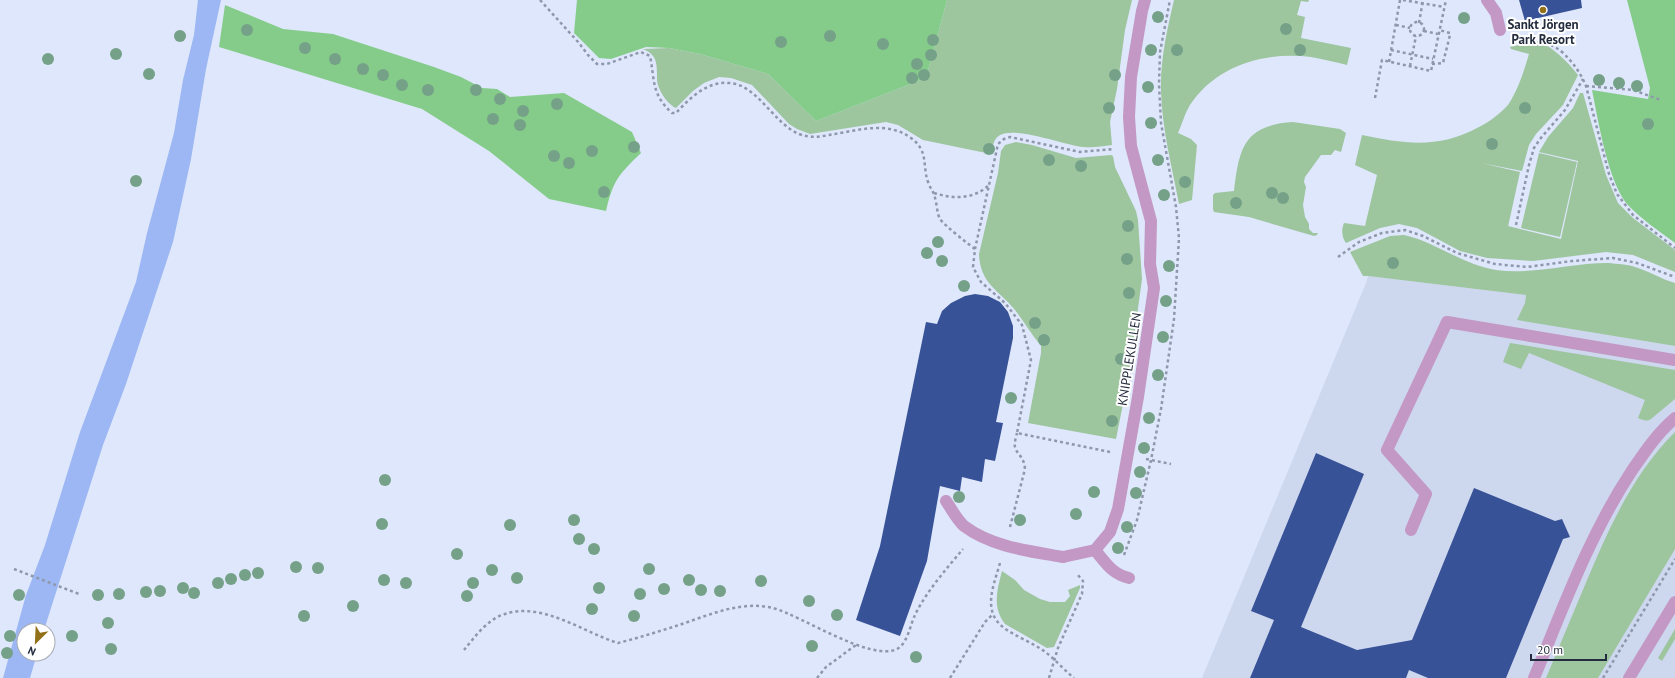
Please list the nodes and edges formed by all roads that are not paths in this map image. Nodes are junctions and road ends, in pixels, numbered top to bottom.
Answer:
1 (1145, 0) edge
2 (1487, 0) edge
3 (1500, 30) dead end
4 (1675, 360) edge
5 (1675, 418) edge
6 (946, 501) dead end
7 (1411, 530) dead end
8 (1095, 550) junction
9 (1129, 578) dead end
10 (1675, 602) edge
11 (1534, 678) edge
12 (1629, 678) edge

1 - 8 street, KNIPPLEKULLEN
2 - 3 street
4 - 7 street
5 - 11 street
6 - 8 street
8 - 9 street
10 - 12 street

